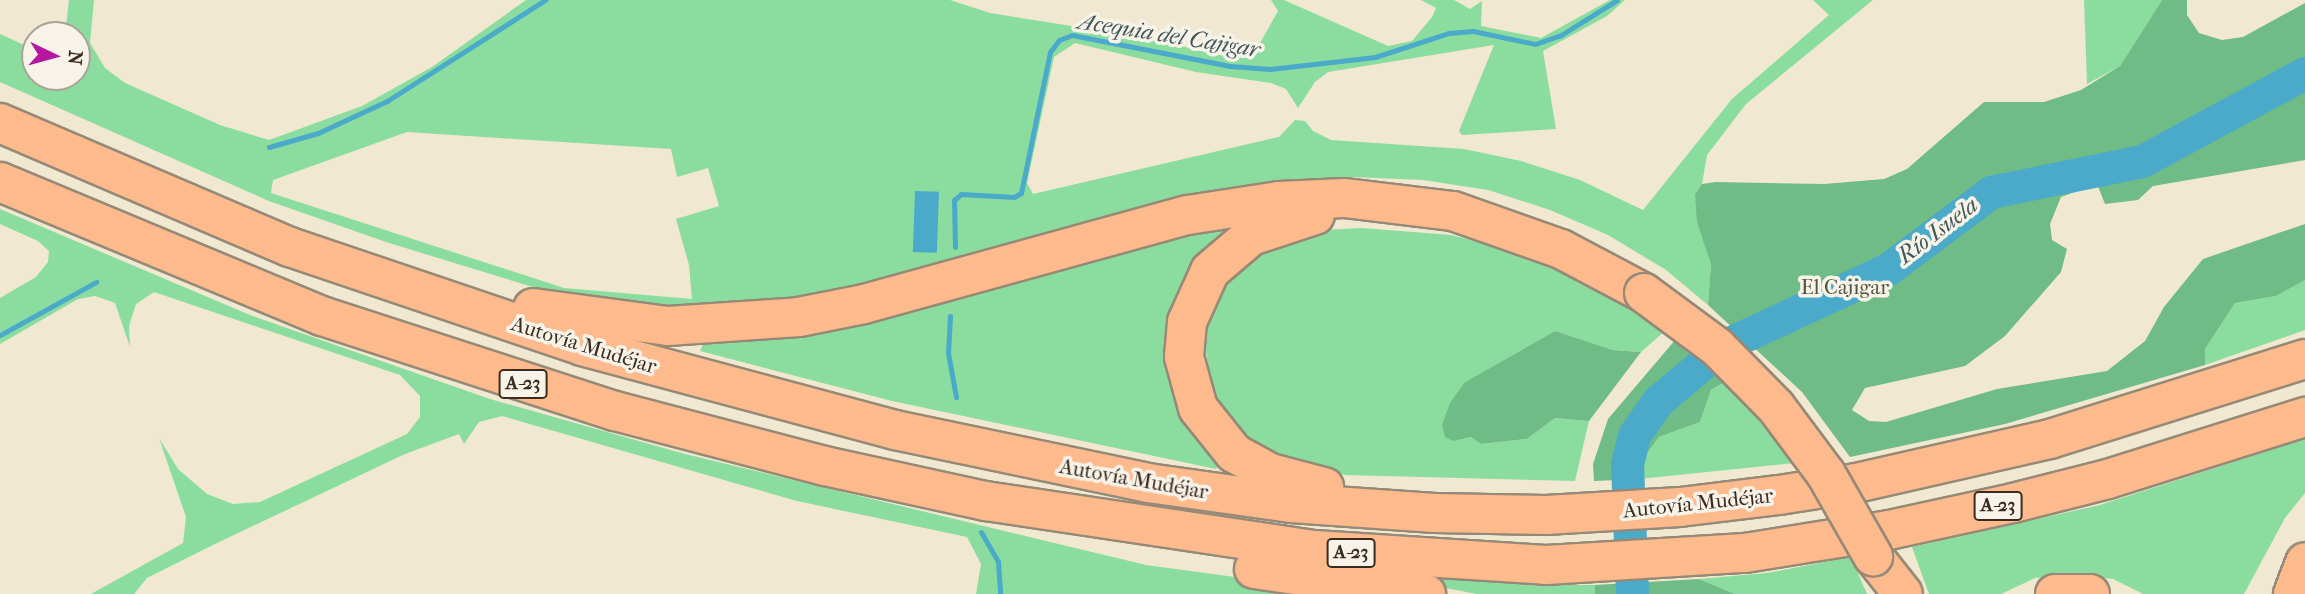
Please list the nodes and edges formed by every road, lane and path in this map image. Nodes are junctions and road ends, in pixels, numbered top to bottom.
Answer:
1 (0, 123) edge
2 (0, 182) edge
3 (1488, 224) junction
4 (290, 247) junction
5 (2305, 359) edge
6 (2305, 417) edge
7 (825, 466) junction
8 (1505, 515) junction
9 (1873, 556) junction
10 (1426, 594) edge
11 (1889, 594) edge
12 (1903, 594) edge
13 (2055, 594) edge
14 (2090, 594) edge

1 - 4 highway, Autovía Mudéjar / A-23
2 - 7 highway, A-23
3 - 4 highway
3 - 8 highway
3 - 9 highway, bridge
4 - 8 highway, Autovía Mudéjar / A-23
5 - 8 highway, Autovía Mudéjar / A-23
6 - 7 highway, A-23
7 - 10 highway
9 - 11 highway
9 - 12 highway
13 - 14 highway

